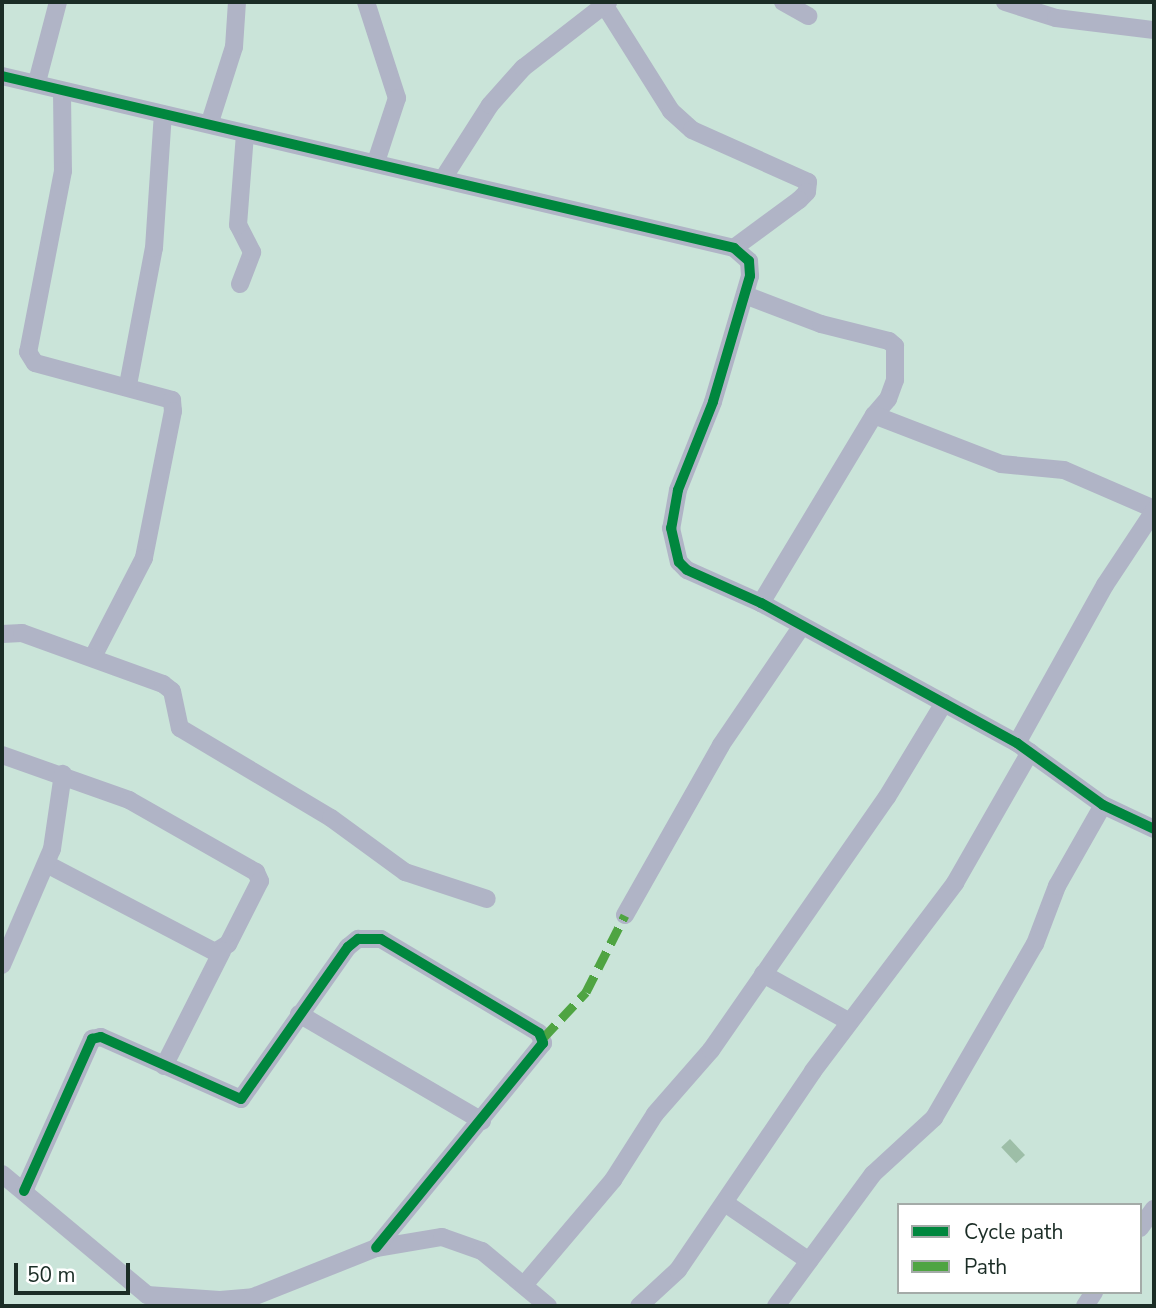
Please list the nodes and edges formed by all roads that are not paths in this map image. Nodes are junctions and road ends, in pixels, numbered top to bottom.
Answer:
1 (58, 2) edge
2 (237, 2) edge
3 (366, 2) edge
4 (783, 2) edge
5 (1005, 2) edge
6 (607, 4) edge
7 (808, 16) dead end
8 (1154, 30) edge
9 (2, 76) edge
10 (37, 82) junction
11 (62, 92) junction
12 (163, 114) junction
13 (209, 122) junction
14 (245, 135) junction
15 (376, 162) junction
16 (444, 177) junction
17 (734, 248) junction
18 (240, 284) dead end
19 (745, 295) junction
20 (128, 385) junction
21 (874, 415) junction
22 (1154, 510) edge
23 (761, 603) junction
24 (802, 626) junction
25 (2, 634) edge
26 (93, 657) junction
27 (944, 703) junction
28 (1024, 748) junction
29 (2, 755) edge
30 (63, 774) junction
31 (1103, 805) junction
32 (1154, 829) edge
33 (47, 864) junction
34 (487, 899) dead end
35 (625, 915) dead end
36 (222, 951) junction
37 (4, 953) edge
38 (763, 974) junction
39 (299, 1014) junction
40 (850, 1022) junction
41 (163, 1066) junction
42 (482, 1121) junction
43 (2, 1174) edge
44 (24, 1191) junction
45 (725, 1203) junction
46 (1154, 1209) edge
47 (1142, 1225) edge
48 (376, 1248) junction
49 (809, 1261) junction
50 (524, 1285) junction
51 (150, 1301) edge
52 (548, 1306) edge
53 (639, 1306) edge
54 (776, 1306) edge

1 - 10 street
2 - 13 street
3 - 15 street
4 - 7 street
5 - 8 street
6 - 16 street
6 - 17 street
9 - 10 street
10 - 11 street
11 - 12 street
11 - 20 street
12 - 13 street
12 - 20 street
13 - 14 street
14 - 15 street
14 - 18 street
15 - 16 street
16 - 17 street
17 - 19 street
19 - 21 street
19 - 23 street
20 - 26 street
21 - 22 street
21 - 23 street
22 - 28 street
23 - 24 street
24 - 27 street
24 - 35 street
25 - 26 street
26 - 34 street
27 - 28 street
27 - 38 street
28 - 31 street
28 - 40 street
29 - 30 street
30 - 33 street
30 - 36 street
31 - 32 street
31 - 49 street
33 - 36 street
33 - 37 street
36 - 41 street
38 - 40 street
38 - 50 street
39 - 41 street
39 - 42 street
39 - 42 street
40 - 45 street
41 - 44 street
42 - 48 street
43 - 44 street
44 - 51 street
45 - 49 street
45 - 53 street
46 - 47 street
48 - 50 street
48 - 51 street
49 - 54 street
50 - 52 street

